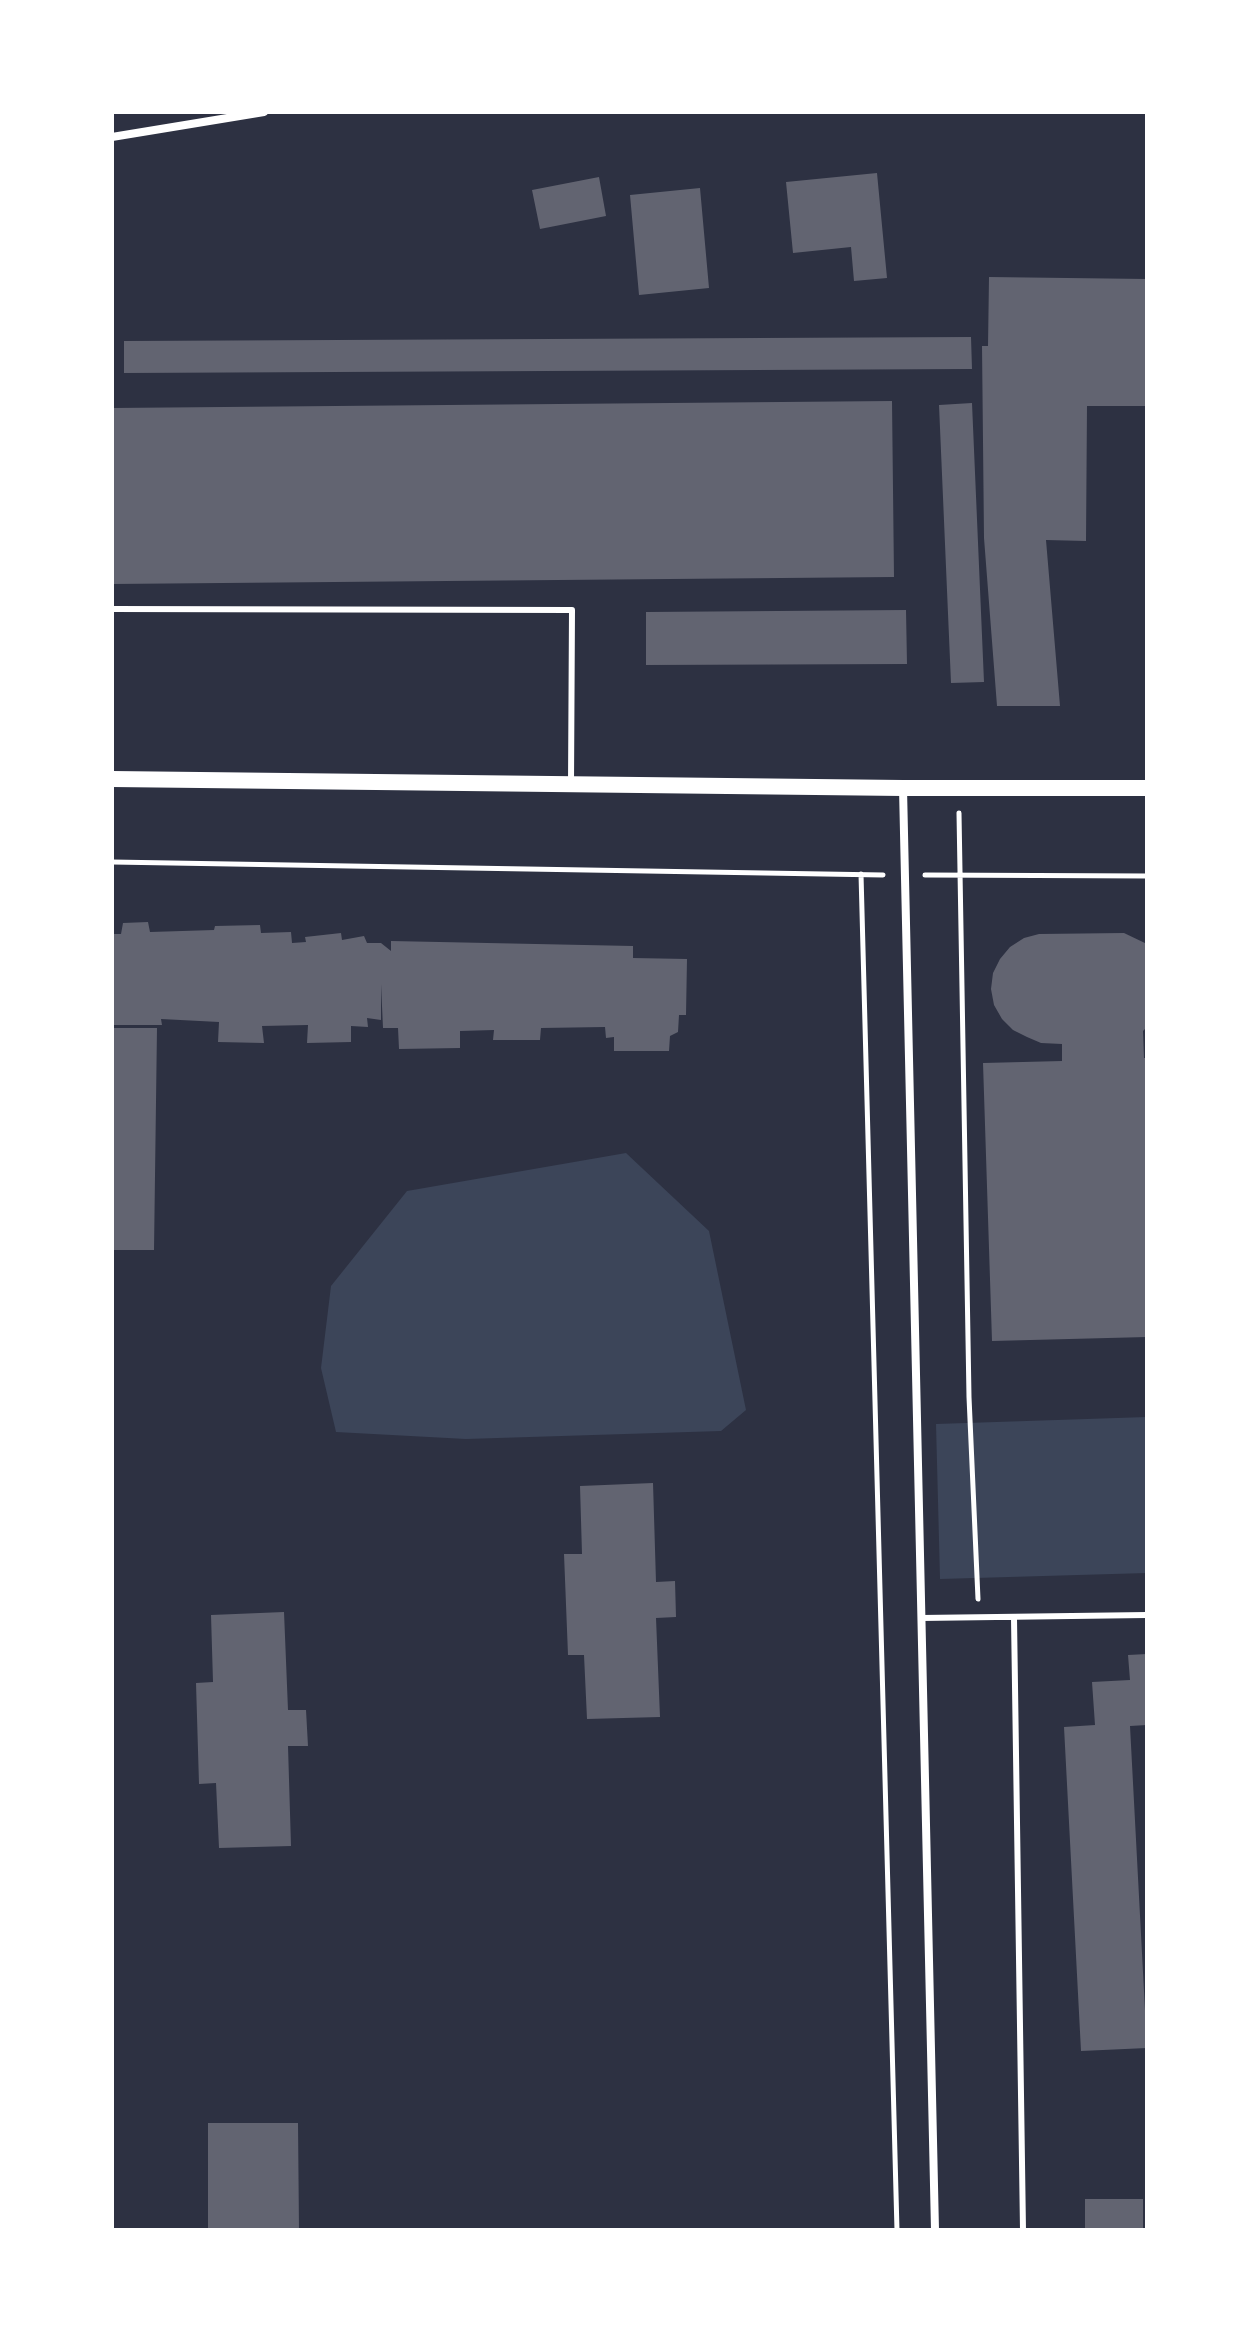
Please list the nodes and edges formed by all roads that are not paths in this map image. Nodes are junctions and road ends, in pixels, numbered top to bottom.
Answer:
1 (264, 112) edge
2 (112, 137) edge
3 (112, 609) edge
4 (112, 779) edge
5 (571, 785) junction
6 (903, 788) junction
7 (1147, 788) edge
8 (1147, 1615) edge
9 (921, 1618) junction
10 (1014, 1618) junction
11 (935, 2230) edge
12 (1023, 2230) edge

1 - 2 street
3 - 5 lane
4 - 5 main road
5 - 6 main road
6 - 7 main road
6 - 9 street
8 - 10 lane
9 - 10 lane
9 - 11 street
10 - 12 lane

